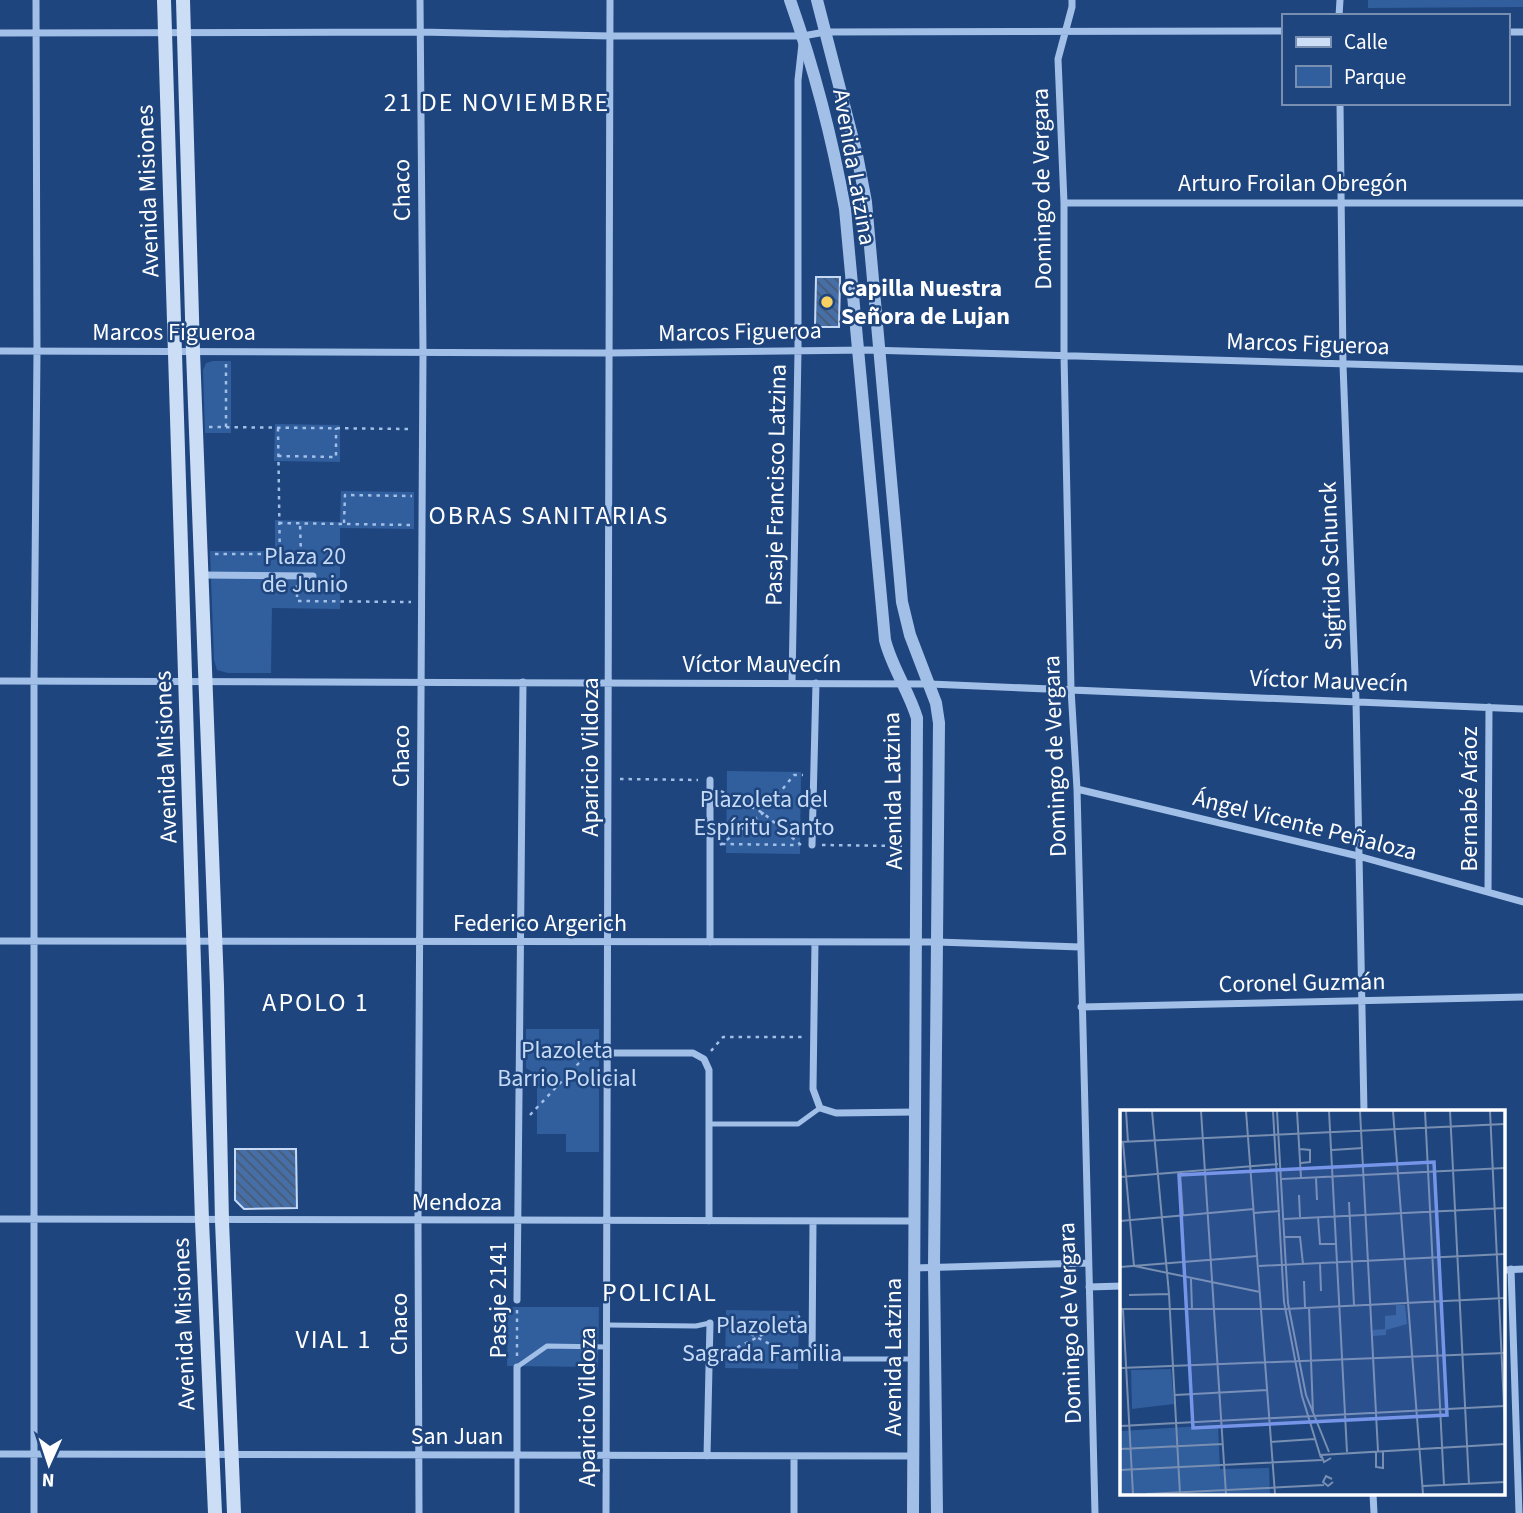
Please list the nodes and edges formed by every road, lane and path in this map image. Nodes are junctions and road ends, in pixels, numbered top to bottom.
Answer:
1 (36, 0) edge
2 (164, 0) edge
3 (183, 0) edge
4 (420, 0) edge
5 (610, 0) edge
6 (790, 0) edge
7 (817, 0) edge
8 (1072, 0) edge
9 (1067, 30) junction
10 (1282, 31) edge
11 (164, 32) junction
12 (183, 32) junction
13 (420, 32) junction
14 (824, 32) junction
15 (0, 33) edge
16 (36, 33) junction
17 (610, 36) junction
18 (803, 36) junction
19 (1340, 105) edge
20 (1343, 201) junction
21 (1064, 203) junction
22 (1523, 203) edge
23 (858, 350) junction
24 (879, 350) junction
25 (0, 351) edge
26 (37, 351) junction
27 (176, 351) junction
28 (226, 351) junction
29 (798, 351) junction
30 (193, 352) junction
31 (423, 352) junction
32 (609, 353) junction
33 (1064, 355) junction
34 (1343, 365) junction
35 (1523, 369) edge
36 (196, 427) junction
37 (226, 427) junction
38 (278, 428) junction
39 (336, 428) junction
40 (422, 429) junction
41 (278, 456) junction
42 (422, 496) junction
43 (279, 523) junction
44 (300, 524) junction
45 (344, 524) junction
46 (422, 526) junction
47 (201, 554) junction
48 (280, 554) junction
49 (202, 575) junction
50 (280, 576) junction
51 (297, 576) junction
52 (313, 576) dead end
53 (421, 603) junction
54 (0, 681) edge
55 (34, 681) junction
56 (187, 681) junction
57 (206, 681) junction
58 (421, 682) junction
59 (523, 682) junction
60 (609, 682) junction
61 (792, 683) junction
62 (816, 683) junction
63 (901, 683) junction
64 (930, 684) junction
65 (1071, 689) junction
66 (1356, 701) junction
67 (1489, 707) junction
68 (1523, 709) edge
69 (814, 775) junction
70 (610, 779) junction
71 (710, 780) junction
72 (1077, 789) junction
73 (763, 813) junction
74 (722, 844) junction
75 (799, 845) junction
76 (812, 845) junction
77 (916, 846) junction
78 (710, 853) junction
79 (1358, 856) junction
80 (1488, 892) junction
81 (1523, 902) edge
82 (194, 939) junction
83 (0, 941) edge
84 (36, 941) junction
85 (215, 941) junction
86 (420, 942) junction
87 (519, 942) junction
88 (609, 942) junction
89 (710, 942) junction
90 (815, 942) junction
91 (937, 942) junction
92 (916, 943) junction
93 (1080, 947) junction
94 (1523, 997) edge
95 (1361, 1000) junction
96 (1081, 1007) junction
97 (609, 1031) junction
98 (814, 1037) junction
99 (609, 1053) junction
100 (704, 1059) junction
101 (820, 1108) junction
102 (1364, 1110) edge
103 (915, 1112) junction
104 (709, 1124) junction
105 (518, 1128) junction
106 (0, 1219) edge
107 (35, 1220) junction
108 (202, 1221) junction
109 (222, 1221) junction
110 (418, 1221) junction
111 (517, 1221) junction
112 (607, 1221) junction
113 (709, 1222) junction
114 (813, 1222) junction
115 (914, 1222) junction
116 (1088, 1262) junction
117 (934, 1267) junction
118 (914, 1268) junction
119 (1523, 1269) edge
120 (1507, 1270) edge
121 (1120, 1286) edge
122 (1088, 1287) junction
123 (517, 1300) joint
124 (813, 1310) junction
125 (710, 1324) junction
126 (607, 1325) junction
127 (757, 1337) junction
128 (607, 1347) junction
129 (812, 1359) junction
130 (914, 1359) junction
131 (709, 1362) junction
132 (517, 1367) junction
133 (0, 1454) edge
134 (34, 1454) junction
135 (212, 1454) junction
136 (232, 1454) junction
137 (419, 1455) junction
138 (517, 1455) junction
139 (607, 1455) junction
140 (707, 1456) junction
141 (794, 1456) junction
142 (914, 1456) junction
143 (34, 1513) edge
144 (215, 1513) edge
145 (234, 1513) edge
146 (419, 1513) edge
147 (517, 1513) edge
148 (606, 1513) edge
149 (794, 1513) edge
150 (914, 1513) edge
151 (936, 1513) edge
152 (1095, 1513) edge
153 (1519, 1513) edge

1 - 16 street
2 - 11 main road, Avenida Misiones
3 - 12 main road, Avenida Misiones
4 - 13 street, Chaco
5 - 17 street, Aparicio Vildoza
6 - 18 street, Avenida Latzina
7 - 14 street, Avenida Latzina
8 - 9 street, Domingo de Vergara
9 - 10 street
9 - 14 street
9 - 21 street, Domingo de Vergara
11 - 12 street
11 - 16 street
11 - 27 main road, Avenida Misiones
12 - 13 street
12 - 30 main road, Avenida Misiones
13 - 17 street
13 - 31 street, Chaco
14 - 18 street
14 - 24 street, Avenida Latzina
15 - 16 street
16 - 26 street
17 - 18 street
17 - 32 street, Aparicio Vildoza
18 - 23 street, Avenida Latzina
18 - 29 street, Pasaje Francisco Latzina
19 - 20 street, Sigfrido Schunck
20 - 21 street, Arturo Froilan Obregón
20 - 22 street, Arturo Froilan Obregón
20 - 34 street, Sigfrido Schunck
21 - 33 street, Domingo de Vergara
23 - 24 street, Marcos Figueroa
23 - 29 street, Marcos Figueroa
23 - 63 street, Avenida Latzina
24 - 33 street, Marcos Figueroa
24 - 64 street, Avenida Latzina
25 - 26 street, Marcos Figueroa
26 - 27 street, Marcos Figueroa
26 - 55 street
27 - 30 street, Marcos Figueroa
27 - 56 main road, Avenida Misiones
28 - 30 street, Marcos Figueroa
28 - 31 street, Marcos Figueroa
28 - 37 path
29 - 32 street, Marcos Figueroa
29 - 61 street, Pasaje Francisco Latzina
30 - 36 main road, Avenida Misiones
31 - 32 street, Marcos Figueroa
31 - 40 street, Chaco
32 - 60 street, Aparicio Vildoza
33 - 34 street, Marcos Figueroa
33 - 65 street, Domingo de Vergara
34 - 35 street, Marcos Figueroa
34 - 66 street, Sigfrido Schunck
36 - 37 path
36 - 47 main road, Avenida Misiones
37 - 38 path
38 - 39 path
38 - 41 path
39 - 40 path
39 - 41 path
40 - 42 street, Chaco
41 - 43 path
42 - 45 path
42 - 46 street, Chaco
43 - 44 path
43 - 48 path
44 - 45 path
44 - 48 path
45 - 46 path
46 - 53 street, Chaco
47 - 48 path
47 - 49 main road, Avenida Misiones
48 - 50 path
49 - 50 street
49 - 57 main road, Avenida Misiones
50 - 51 street
51 - 52 street
51 - 53 path
53 - 58 street, Chaco
54 - 55 street, Víctor Mauvecín
55 - 56 street, Víctor Mauvecín
55 - 84 street
56 - 57 street, Víctor Mauvecín
56 - 82 main road, Avenida Misiones
57 - 58 street, Víctor Mauvecín
57 - 85 main road, Avenida Misiones
58 - 59 street, Víctor Mauvecín
58 - 86 street, Chaco
59 - 60 street, Víctor Mauvecín
59 - 87 street, Pasaje 2141
60 - 61 street, Víctor Mauvecín
60 - 70 street, Aparicio Vildoza
61 - 62 street, Víctor Mauvecín
62 - 63 street, Víctor Mauvecín
62 - 69 street
63 - 64 street, Víctor Mauvecín
63 - 77 street, Avenida Latzina
64 - 65 street, Víctor Mauvecín
64 - 91 street, Avenida Latzina
65 - 66 street, Víctor Mauvecín
65 - 72 street, Domingo de Vergara
66 - 67 street, Víctor Mauvecín
66 - 79 street, Sigfrido Schunck
67 - 68 street, Víctor Mauvecín
67 - 80 street, Bernabé Aráoz
69 - 73 path
69 - 76 street
70 - 71 path
70 - 88 street, Aparicio Vildoza
71 - 73 path
71 - 78 street
72 - 79 street, Ángel Vicente Peñaloza
72 - 93 street, Domingo de Vergara
73 - 74 path
73 - 75 path
74 - 75 path
74 - 78 path
75 - 76 path
76 - 77 path
77 - 92 street, Avenida Latzina
78 - 89 street
79 - 80 street, Ángel Vicente Peñaloza
79 - 95 street, Sigfrido Schunck
80 - 81 street, Ángel Vicente Peñaloza
82 - 84 street, Federico Argerich
82 - 85 street, Federico Argerich
82 - 108 main road, Avenida Misiones
83 - 84 street, Federico Argerich
84 - 107 street
85 - 86 street, Federico Argerich
85 - 109 main road, Avenida Misiones
86 - 87 street, Federico Argerich
86 - 110 street, Chaco
87 - 88 street, Federico Argerich
87 - 105 street, Pasaje 2141
88 - 89 street, Federico Argerich
88 - 97 street, Aparicio Vildoza
89 - 90 street, Federico Argerich
90 - 92 street, Federico Argerich
90 - 98 street
91 - 92 street, Federico Argerich
91 - 93 street, Federico Argerich
91 - 117 street, Avenida Latzina
92 - 103 street, Avenida Latzina
93 - 96 street, Domingo de Vergara
94 - 95 street, Coronel Guzmán
95 - 96 street, Coronel Guzmán
95 - 102 street, Sigfrido Schunck
96 - 116 street, Domingo de Vergara
97 - 99 street, Aparicio Vildoza
97 - 105 path
98 - 100 path
98 - 101 street
99 - 100 street
99 - 112 street, Aparicio Vildoza
100 - 104 street
101 - 103 street
101 - 104 lane
103 - 115 street, Avenida Latzina
104 - 113 street
105 - 111 street, Pasaje 2141
106 - 107 street, Mendoza
107 - 108 street, Mendoza
107 - 134 street
108 - 109 street, Mendoza
108 - 135 main road, Avenida Misiones
109 - 110 street, Mendoza
109 - 136 main road, Avenida Misiones
110 - 111 street, Mendoza
110 - 137 street, Chaco
111 - 112 street, Mendoza
111 - 123 street, Pasaje 2141
112 - 113 street, Mendoza
112 - 126 street, Aparicio Vildoza
113 - 114 street, Mendoza
114 - 115 street, Mendoza
114 - 124 street
115 - 118 street, Avenida Latzina
116 - 117 street
116 - 122 street, Domingo de Vergara
117 - 118 street
117 - 151 street, Avenida Latzina
118 - 130 street, Avenida Latzina
119 - 120 street
120 - 153 street
121 - 122 street
122 - 152 street, Domingo de Vergara
123 - 132 path, Pasaje 2141
124 - 127 path
124 - 129 street
125 - 126 lane
125 - 127 path
125 - 131 street
126 - 128 street, Aparicio Vildoza
127 - 129 path
127 - 131 path
128 - 132 lane
128 - 139 street, Aparicio Vildoza
129 - 130 lane
130 - 142 street, Avenida Latzina
131 - 140 street
132 - 138 street, Pasaje 2141
133 - 134 street, San Juan
134 - 135 street, San Juan
134 - 143 street
135 - 136 street, San Juan
135 - 144 main road, Avenida Misiones
136 - 137 street, San Juan
136 - 145 main road, Avenida Misiones
137 - 138 street, San Juan
137 - 146 street, Chaco
138 - 139 street, San Juan
138 - 147 lane
139 - 140 street, San Juan
139 - 148 street, Aparicio Vildoza
140 - 141 street, San Juan
141 - 142 street, San Juan
141 - 149 street
142 - 150 street, Avenida Latzina

